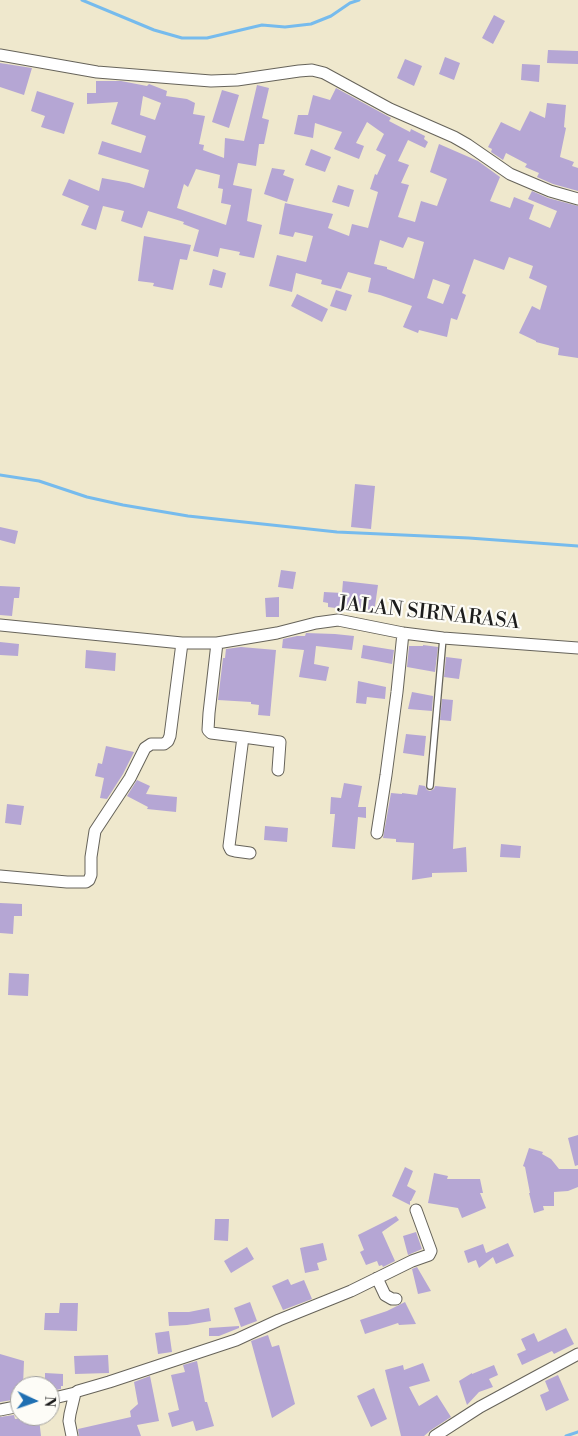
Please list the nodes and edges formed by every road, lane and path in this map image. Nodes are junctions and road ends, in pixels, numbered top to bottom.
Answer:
1 (0, 55) edge
2 (578, 199) edge
3 (0, 625) edge
4 (403, 633) junction
5 (443, 638) junction
6 (182, 643) junction
7 (217, 643) junction
8 (578, 648) edge
9 (243, 737) junction
10 (278, 770) dead end
11 (430, 786) dead end
12 (377, 833) dead end
13 (250, 853) dead end
14 (0, 876) edge
15 (416, 1210) dead end
16 (377, 1278) junction
17 (396, 1299) dead end
18 (578, 1354) edge
19 (75, 1393) junction
20 (60, 1397) edge
21 (72, 1436) edge
22 (435, 1436) edge

1 - 2 street
3 - 6 street, JALAN SIRNARASA
4 - 5 street, JALAN SIRNARASA
4 - 7 street, JALAN SIRNARASA
4 - 12 street
5 - 8 street, JALAN SIRNARASA
5 - 11 lane
6 - 7 street, JALAN SIRNARASA
6 - 14 street
7 - 9 street
9 - 10 street
9 - 13 street
15 - 16 street
16 - 17 street
16 - 19 street
18 - 22 street
19 - 20 street
19 - 21 street

